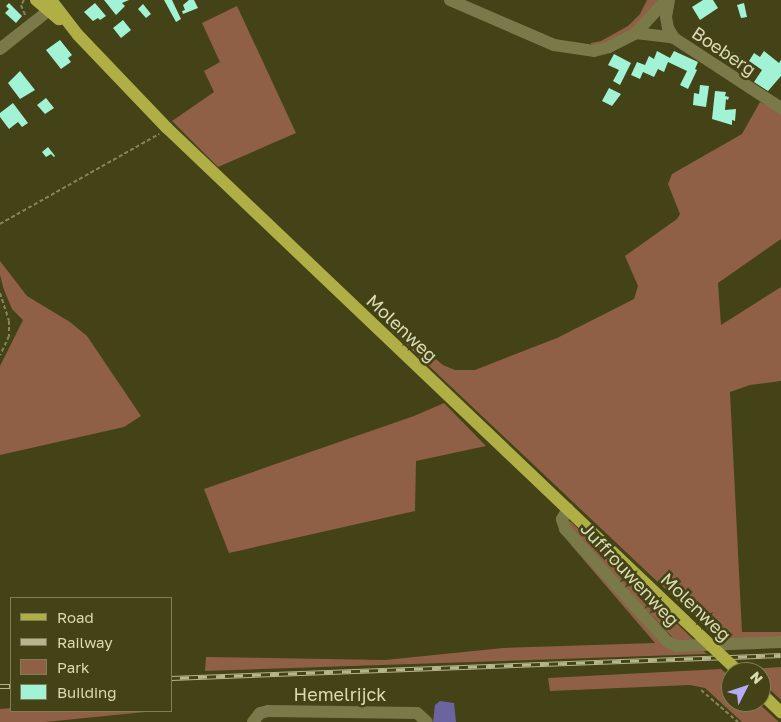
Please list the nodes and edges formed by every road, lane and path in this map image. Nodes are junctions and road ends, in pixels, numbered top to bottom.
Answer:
1 (24, 0) edge
2 (36, 0) edge
3 (51, 0) edge
4 (450, 0) edge
5 (668, 0) edge
6 (43, 15) dead end
7 (33, 24) junction
8 (636, 33) junction
9 (78, 35) junction
10 (674, 38) junction
11 (0, 49) edge
12 (781, 108) edge
13 (167, 128) junction
14 (0, 224) edge
15 (0, 293) edge
16 (0, 355) edge
17 (568, 510) junction
18 (781, 642) edge
19 (728, 662) edge
20 (700, 690) dead end
21 (771, 702) edge
22 (781, 712) edge
23 (253, 722) edge
24 (427, 722) edge
25 (738, 722) edge

1 - 7 path
2 - 9 main road
3 - 9 main road, Molenweg
4 - 8 street, Boeberg
5 - 8 street, Boeberg
5 - 10 street, Boeberg
6 - 7 street
7 - 11 street
8 - 10 street, Boeberg
9 - 13 main road, Molenweg
10 - 12 street, Boeberg
13 - 14 path
13 - 17 main road, Molenweg
15 - 16 path
17 - 18 street, Juffrouwenweg
17 - 19 main road, Molenweg, bridge
20 - 25 path
21 - 22 main road
23 - 24 street, Hemelrijck

